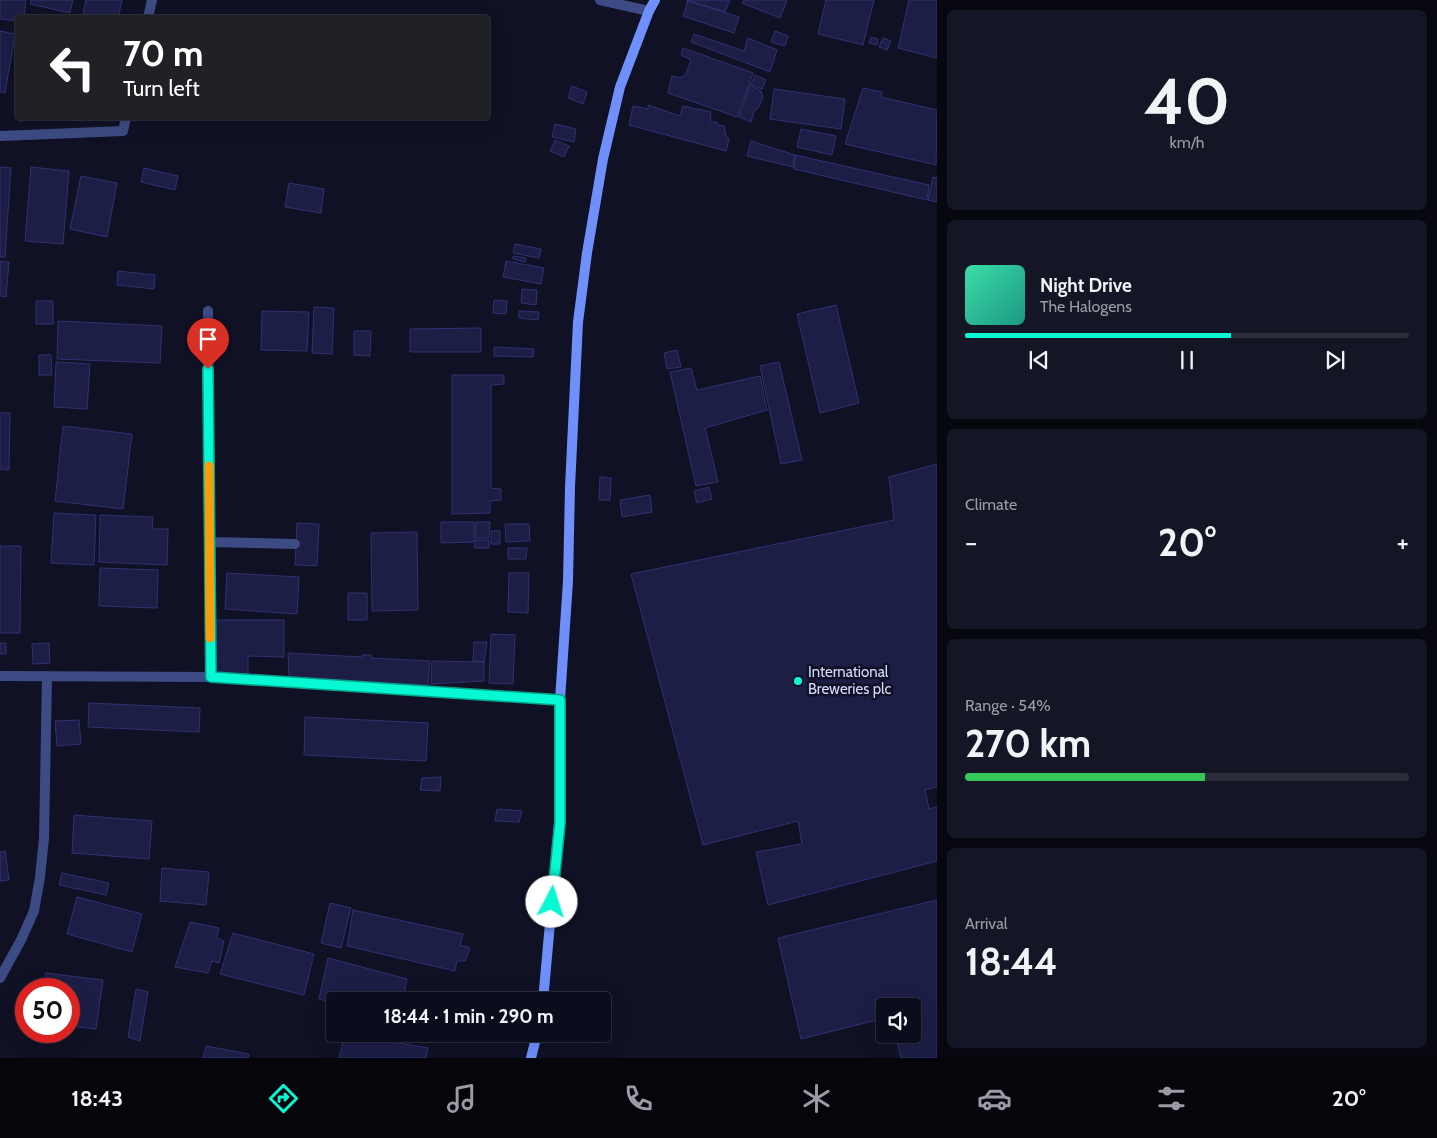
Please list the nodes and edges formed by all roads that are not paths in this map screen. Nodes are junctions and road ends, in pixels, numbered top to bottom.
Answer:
1 (152, 0) edge
2 (600, 0) edge
3 (655, 0) edge
4 (649, 11) junction
5 (149, 15) edge
6 (126, 120) edge
7 (0, 136) edge
8 (208, 311) dead end
9 (210, 542) junction
10 (295, 544) dead end
11 (0, 676) edge
12 (48, 676) junction
13 (211, 677) junction
14 (560, 700) junction
15 (0, 978) edge
16 (545, 992) edge
17 (535, 1042) edge
18 (531, 1058) edge

1 - 5 street
2 - 4 street
3 - 4 main road
4 - 14 main road
6 - 7 street
8 - 9 street
9 - 10 street
9 - 13 street
11 - 12 street
12 - 13 street
12 - 15 street
13 - 14 street
14 - 16 main road
17 - 18 main road

